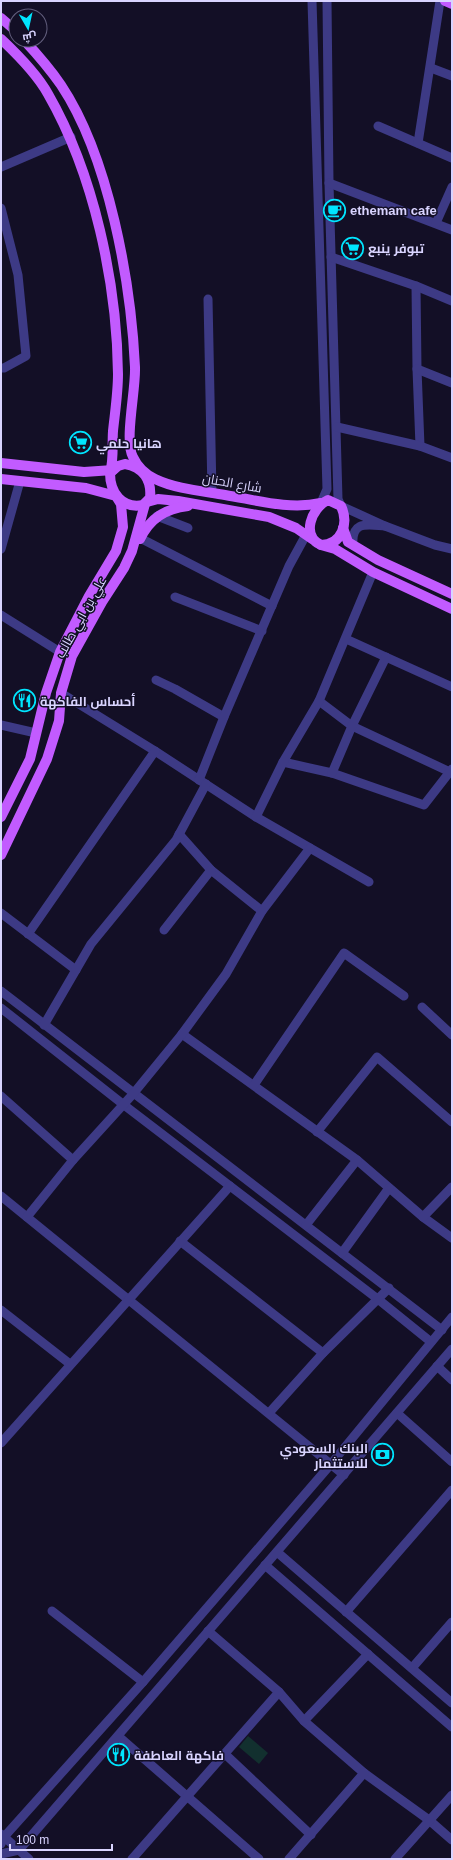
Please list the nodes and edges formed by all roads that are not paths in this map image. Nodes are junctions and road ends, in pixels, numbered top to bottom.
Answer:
1 (312, 1) edge
2 (327, 1) edge
3 (440, 1) edge
4 (445, 1) edge
5 (452, 4) edge
6 (1, 39) edge
7 (31, 48) edge
8 (431, 68) junction
9 (452, 76) edge
10 (378, 126) dead end
11 (70, 137) junction
12 (418, 143) junction
13 (452, 158) edge
14 (1, 166) edge
15 (329, 183) junction
16 (452, 187) edge
17 (1, 208) edge
18 (436, 223) junction
19 (452, 230) edge
20 (331, 258) junction
21 (416, 286) junction
22 (208, 299) dead end
23 (452, 301) edge
24 (1, 368) edge
25 (417, 369) junction
26 (452, 383) edge
27 (337, 427) junction
28 (420, 446) junction
29 (452, 458) edge
30 (1, 463) edge
31 (111, 471) junction
32 (143, 472) junction
33 (1, 479) edge
34 (20, 481) junction
35 (212, 493) junction
36 (116, 496) junction
37 (146, 503) junction
38 (321, 504) junction
39 (200, 505) junction
40 (341, 506) junction
41 (157, 516) junction
42 (385, 526) junction
43 (188, 528) dead end
44 (343, 528) junction
45 (309, 535) junction
46 (140, 538) junction
47 (321, 545) junction
48 (353, 545) junction
49 (1, 549) edge
50 (452, 549) edge
51 (132, 551) junction
52 (373, 572) junction
53 (452, 594) edge
54 (175, 597) dead end
55 (272, 606) junction
56 (452, 609) edge
57 (1, 615) edge
58 (262, 631) junction
59 (346, 639) junction
60 (60, 652) junction
61 (386, 657) junction
62 (156, 680) dead end
63 (452, 687) edge
64 (61, 693) junction
65 (320, 701) junction
66 (224, 717) junction
67 (1, 725) edge
68 (352, 726) junction
69 (36, 733) junction
70 (155, 751) junction
71 (282, 762) junction
72 (451, 771) edge
73 (332, 773) junction
74 (203, 782) junction
75 (256, 817) junction
76 (1, 818) edge
77 (179, 834) junction
78 (310, 848) junction
79 (1, 854) edge
80 (211, 870) junction
81 (368, 882) dead end
82 (262, 911) junction
83 (1, 913) edge
84 (164, 930) dead end
85 (28, 934) junction
86 (76, 970) junction
87 (1, 991) edge
88 (404, 996) dead end
89 (422, 1007) dead end
90 (1, 1008) edge
91 (44, 1025) junction
92 (182, 1034) junction
93 (452, 1035) edge
94 (254, 1085) junction
95 (133, 1094) junction
96 (1, 1096) edge
97 (124, 1105) junction
98 (452, 1122) edge
99 (317, 1132) junction
100 (73, 1160) junction
101 (357, 1160) junction
102 (230, 1186) junction
103 (452, 1186) edge
104 (389, 1188) junction
105 (1, 1196) edge
106 (27, 1217) junction
107 (423, 1217) junction
108 (306, 1225) junction
109 (452, 1238) edge
110 (180, 1241) junction
111 (342, 1253) junction
112 (389, 1288) junction
113 (128, 1299) junction
114 (379, 1300) junction
115 (3, 1314) edge
116 (452, 1317) edge
117 (442, 1330) junction
118 (431, 1342) junction
119 (452, 1349) edge
120 (323, 1353) junction
121 (70, 1364) junction
122 (437, 1366) junction
123 (452, 1380) edge
124 (397, 1413) junction
125 (269, 1414) junction
126 (1, 1444) edge
127 (452, 1462) edge
128 (331, 1464) junction
129 (344, 1475) junction
130 (452, 1490) edge
131 (277, 1552) junction
132 (265, 1565) junction
133 (52, 1611) dead end
134 (346, 1612) junction
135 (452, 1622) edge
136 (208, 1631) junction
137 (368, 1654) junction
138 (412, 1668) junction
139 (143, 1682) junction
140 (279, 1692) junction
141 (452, 1703) edge
142 (304, 1721) junction
143 (452, 1727) edge
144 (118, 1736) junction
145 (225, 1754) junction
146 (364, 1773) junction
147 (452, 1795) edge
148 (188, 1796) junction
149 (429, 1820) junction
150 (311, 1835) junction
151 (2, 1838) edge
152 (452, 1840) edge
153 (19, 1850) junction
154 (1, 1854) edge
155 (138, 1857) edge
156 (29, 1859) edge
157 (260, 1859) edge
158 (289, 1859) edge
159 (395, 1859) edge

1 - 38 street
2 - 15 street
3 - 8 street
4 - 5 main road
6 - 11 main road
7 - 32 main road
8 - 9 street
8 - 12 street
10 - 12 street
11 - 14 street
11 - 31 main road
12 - 13 street
15 - 18 street
15 - 20 street
16 - 18 street
17 - 24 street
18 - 19 street
20 - 21 street
20 - 27 street
21 - 23 street
21 - 25 street
22 - 35 street
25 - 26 street
25 - 28 street
27 - 28 street
27 - 40 street
28 - 29 street
30 - 31 main road
31 - 32 main road
31 - 36 main road
32 - 35 main road, شارع الحنان
32 - 37 main road
33 - 34 main road
34 - 36 main road
34 - 49 street
35 - 38 main road, شارع الحنان
36 - 37 main road
36 - 60 main road, علي بن ابي طالب
37 - 39 main road, شارع الحنان
37 - 51 main road, علي بن ابي طالب
38 - 40 main road
38 - 45 main road
39 - 41 main road
39 - 45 main road, شارع الحنان
40 - 42 street
40 - 44 main road
41 - 43 street
41 - 46 main road
42 - 48 street
42 - 50 street
44 - 47 main road
44 - 48 main road
45 - 47 main road
45 - 55 street
46 - 51 main road
46 - 55 street
47 - 52 main road
48 - 53 main road
51 - 64 main road, علي بن ابي طالب
52 - 56 main road
52 - 59 street
54 - 58 street
55 - 58 street
57 - 60 street
58 - 66 street
59 - 61 street
59 - 65 street
60 - 69 main road, علي بن ابي طالب
61 - 63 street
61 - 68 street
62 - 66 street
64 - 70 street
64 - 79 main road, علي بن ابي طالب
65 - 68 street
65 - 71 street
66 - 74 street
67 - 69 street
68 - 72 street
68 - 73 street
69 - 76 main road, علي بن ابي طالب
70 - 74 street
70 - 85 street
71 - 73 street
71 - 75 street
72 - 73 street
74 - 75 street
74 - 77 street
75 - 78 street
77 - 80 street
77 - 86 street
78 - 81 street
78 - 82 street
80 - 82 street
80 - 84 street
82 - 92 street
83 - 85 street
85 - 86 street
86 - 91 street
87 - 91 street
88 - 94 street
89 - 93 street
90 - 97 street
91 - 95 street
92 - 94 street
92 - 95 street
94 - 99 street
95 - 97 street
95 - 108 street
96 - 100 street
97 - 100 street
97 - 102 street
98 - 99 street
99 - 101 street
100 - 106 street
101 - 104 street
101 - 108 street
102 - 110 street
102 - 114 street
103 - 107 street
104 - 107 street
104 - 111 street
105 - 106 street
106 - 113 street
107 - 109 street
108 - 111 street
110 - 113 street
110 - 120 street
111 - 112 street
112 - 114 street
112 - 117 street
113 - 121 street
113 - 125 street
114 - 118 street
114 - 120 street
115 - 121 street
116 - 117 street
117 - 118 street
118 - 128 street
119 - 122 street
120 - 125 street
121 - 126 street
122 - 123 street
122 - 124 street
124 - 127 street
124 - 129 street
125 - 128 street
128 - 129 street
128 - 139 street
129 - 131 street
130 - 134 street
131 - 132 street
131 - 134 street
132 - 136 street
132 - 137 street
133 - 139 street
134 - 138 street
135 - 138 street
136 - 140 street
136 - 144 street
137 - 142 street
137 - 143 street
138 - 141 street
139 - 151 street
140 - 142 street
140 - 145 street
142 - 146 street
144 - 148 street
144 - 153 street
145 - 148 street
145 - 150 street
146 - 149 street
146 - 150 street
147 - 149 street
148 - 155 street
148 - 157 street
149 - 152 street
149 - 159 street
150 - 158 street
151 - 153 street
153 - 154 street
153 - 156 street

